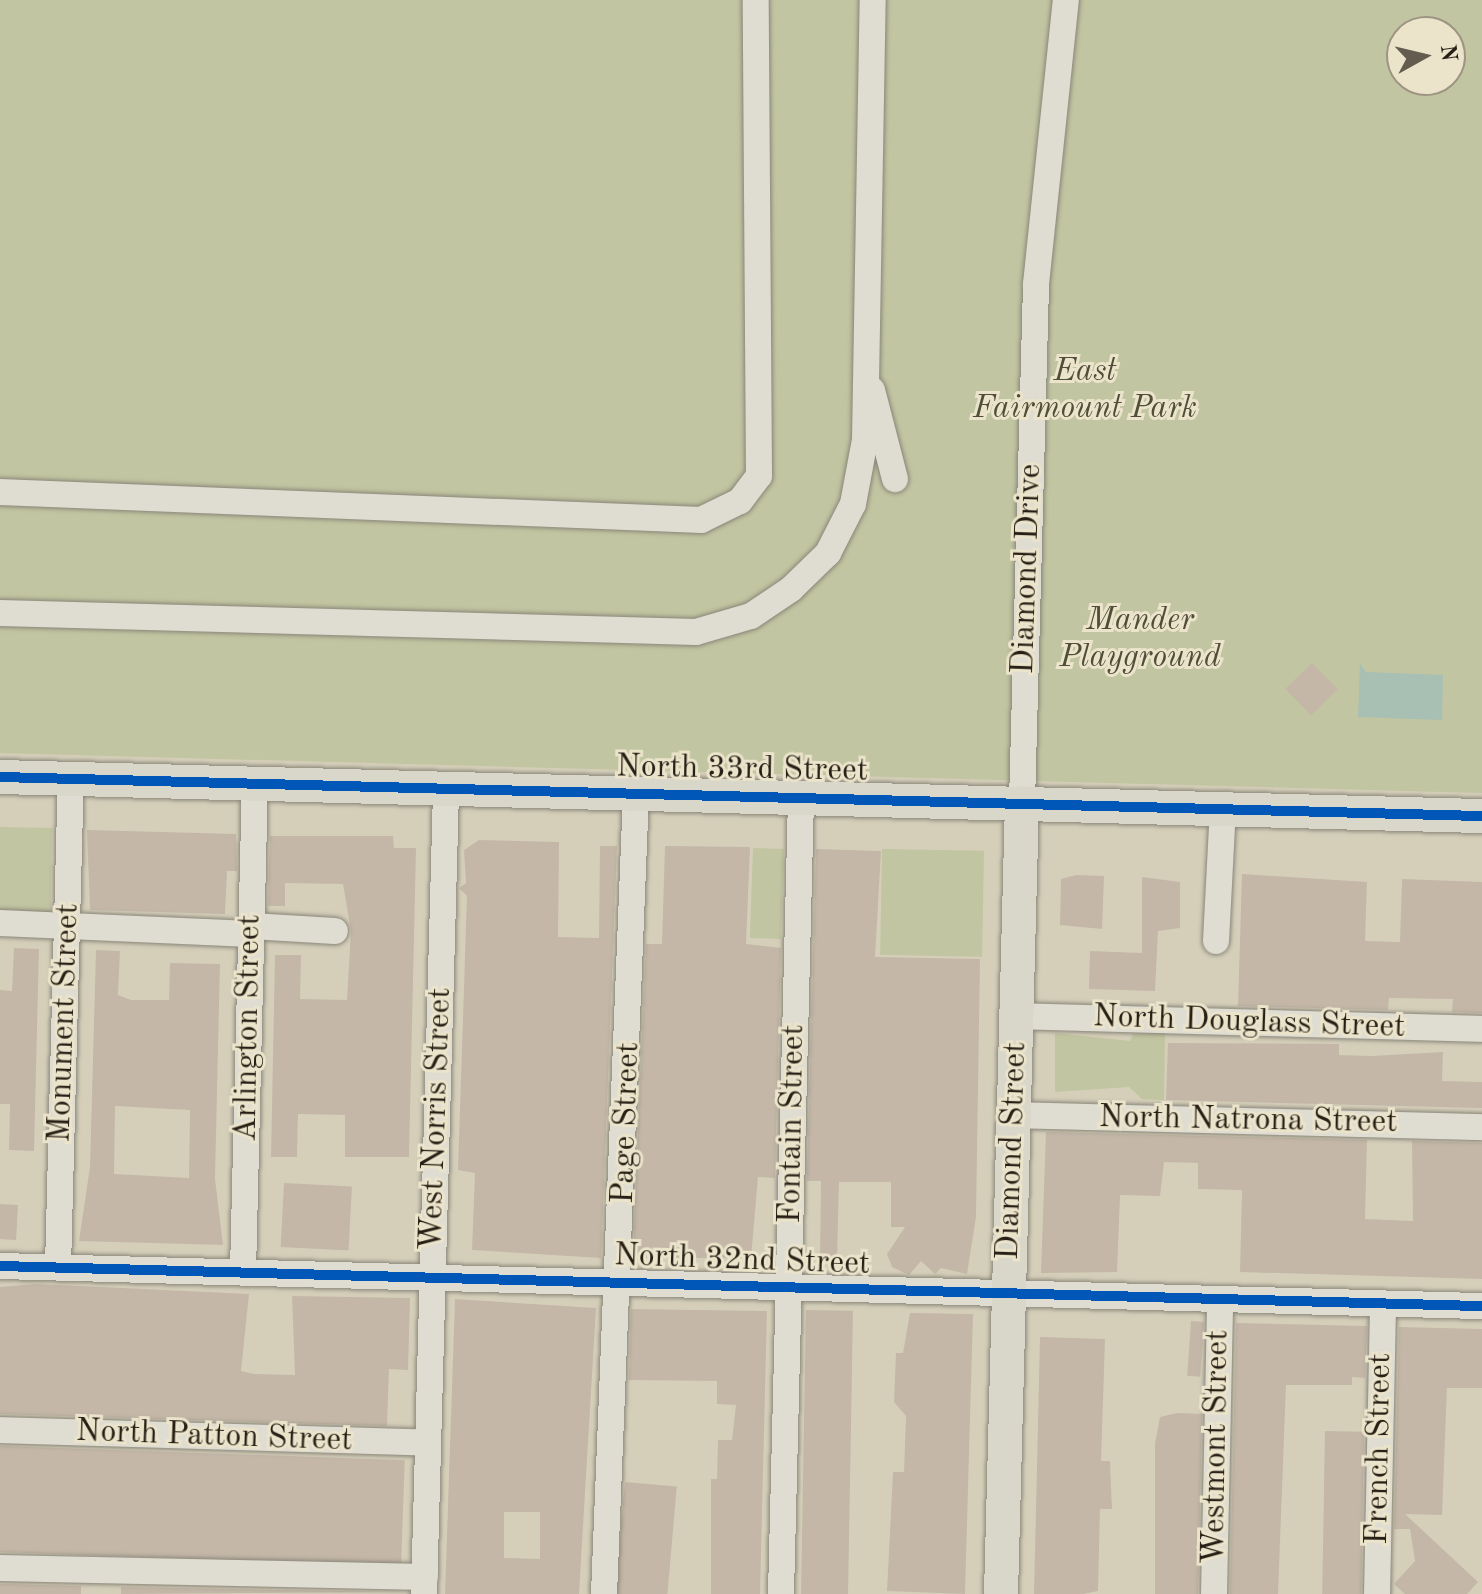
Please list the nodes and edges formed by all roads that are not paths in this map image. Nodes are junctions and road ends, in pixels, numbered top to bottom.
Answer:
1 (756, 0) edge
2 (873, 0) edge
3 (1066, 0) edge
4 (866, 371) junction
5 (895, 479) dead end
6 (0, 492) edge
7 (0, 613) edge
8 (0, 777) edge
9 (71, 779) junction
10 (255, 784) junction
11 (446, 789) junction
12 (636, 794) junction
13 (801, 798) junction
14 (1022, 803) junction
15 (1223, 809) junction
16 (1482, 816) edge
17 (0, 923) edge
18 (67, 926) junction
19 (251, 930) junction
20 (335, 931) dead end
21 (1216, 941) dead end
22 (1017, 1016) junction
23 (1482, 1029) edge
24 (1014, 1115) junction
25 (1482, 1127) edge
26 (0, 1266) edge
27 (58, 1267) junction
28 (243, 1272) junction
29 (433, 1278) junction
30 (617, 1284) junction
31 (789, 1288) junction
32 (1009, 1295) junction
33 (1220, 1300) junction
34 (1383, 1304) junction
35 (1482, 1306) edge
36 (0, 1430) edge
37 (428, 1443) junction
38 (0, 1568) edge
39 (424, 1585) edge
40 (604, 1594) edge
41 (781, 1594) edge
42 (1001, 1594) edge
43 (1214, 1594) edge
44 (1377, 1594) edge

1 - 6 street
2 - 4 street
3 - 14 street, Diamond Drive
4 - 5 street
4 - 7 street
8 - 9 main road, North 33rd Street
9 - 10 main road, North 33rd Street
9 - 18 street, Monument Street
10 - 11 main road, North 33rd Street
10 - 19 street, Arlington Street
11 - 12 main road, North 33rd Street
11 - 29 street, West Norris Street
12 - 13 main road, North 33rd Street
12 - 30 street, Page Street
13 - 14 main road, North 33rd Street
13 - 31 street, Fontain Street
14 - 15 main road, North 33rd Street
14 - 22 main road, Diamond Street
15 - 16 main road, North 33rd Street
15 - 21 street
17 - 18 street
18 - 19 street
18 - 27 street, Monument Street
19 - 20 street
19 - 28 street, Arlington Street
22 - 23 street, North Douglass Street
22 - 24 main road, Diamond Street
24 - 25 street, North Natrona Street
24 - 32 main road, Diamond Street
26 - 27 street, North 32nd Street
27 - 28 street, North 32nd Street
28 - 29 street, North 32nd Street
29 - 30 street, North 32nd Street
29 - 37 street, West Norris Street
30 - 31 street, North 32nd Street
30 - 40 street, Page Street
31 - 32 street, North 32nd Street
31 - 41 street, Fontain Street
32 - 33 street, North 32nd Street
32 - 42 main road, Diamond Street
33 - 34 street, North 32nd Street
33 - 43 street, Westmont Street
34 - 35 street, North 32nd Street
34 - 44 street, French Street
36 - 37 street, North Patton Street
37 - 39 street, West Norris Street
38 - 39 street

